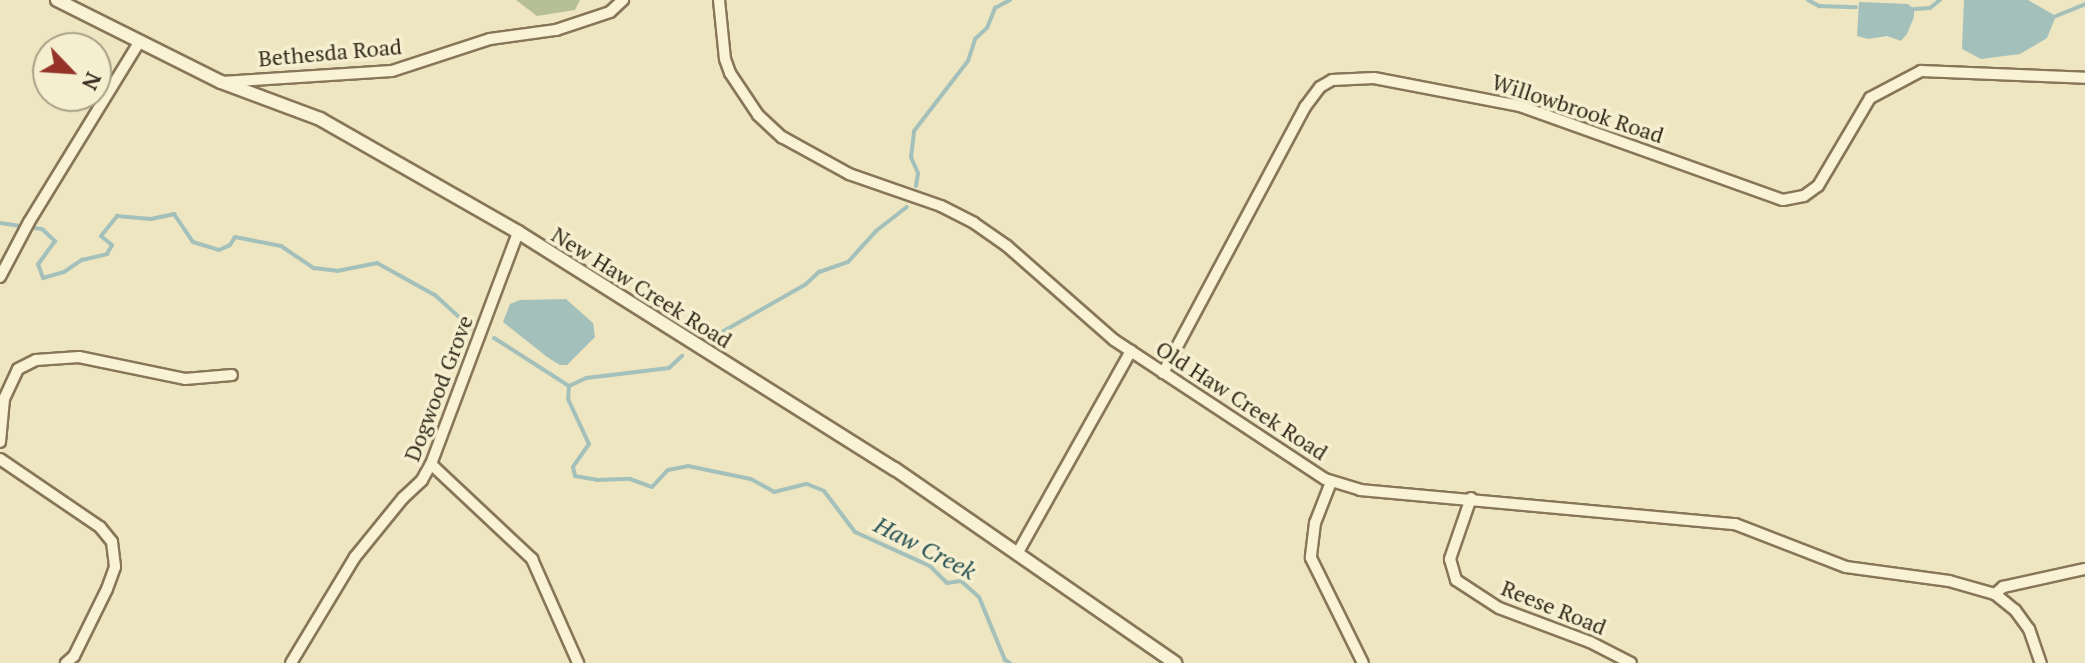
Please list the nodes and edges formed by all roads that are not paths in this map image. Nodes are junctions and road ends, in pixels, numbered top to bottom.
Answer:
1 (57, 0) edge
2 (623, 0) edge
3 (719, 0) edge
4 (140, 41) junction
5 (2085, 78) edge
6 (221, 82) junction
7 (518, 232) junction
8 (0, 277) edge
9 (1131, 351) junction
10 (1163, 373) junction
11 (232, 375) dead end
12 (1, 424) edge
13 (0, 442) edge
14 (0, 459) edge
15 (431, 464) junction
16 (1331, 482) junction
17 (1471, 498) junction
18 (1017, 554) junction
19 (2085, 569) edge
20 (1995, 594) junction
21 (66, 663) edge
22 (291, 663) edge
23 (578, 663) edge
24 (1175, 663) edge
25 (1363, 663) edge
26 (1631, 663) edge
27 (2041, 663) edge

1 - 4 street, New Haw Creek Road
2 - 6 street, Bethesda Road
3 - 9 street, Old Haw Creek Road
4 - 6 street, New Haw Creek Road
4 - 8 street
5 - 10 street, Willowbrook Road
6 - 7 street, New Haw Creek Road
7 - 15 street, Dogwood Grove
7 - 18 street, New Haw Creek Road
9 - 10 street, Old Haw Creek Road
9 - 18 street
10 - 16 street, Old Haw Creek Road
11 - 12 street
12 - 13 street
14 - 21 street
15 - 22 street, Dogwood Grove
15 - 23 street
16 - 17 street, Old Haw Creek Road
16 - 25 street
17 - 20 street, Old Haw Creek Road
17 - 26 street, Reese Road
18 - 24 street, New Haw Creek Road
19 - 20 street
20 - 27 street, Old Haw Creek Road

